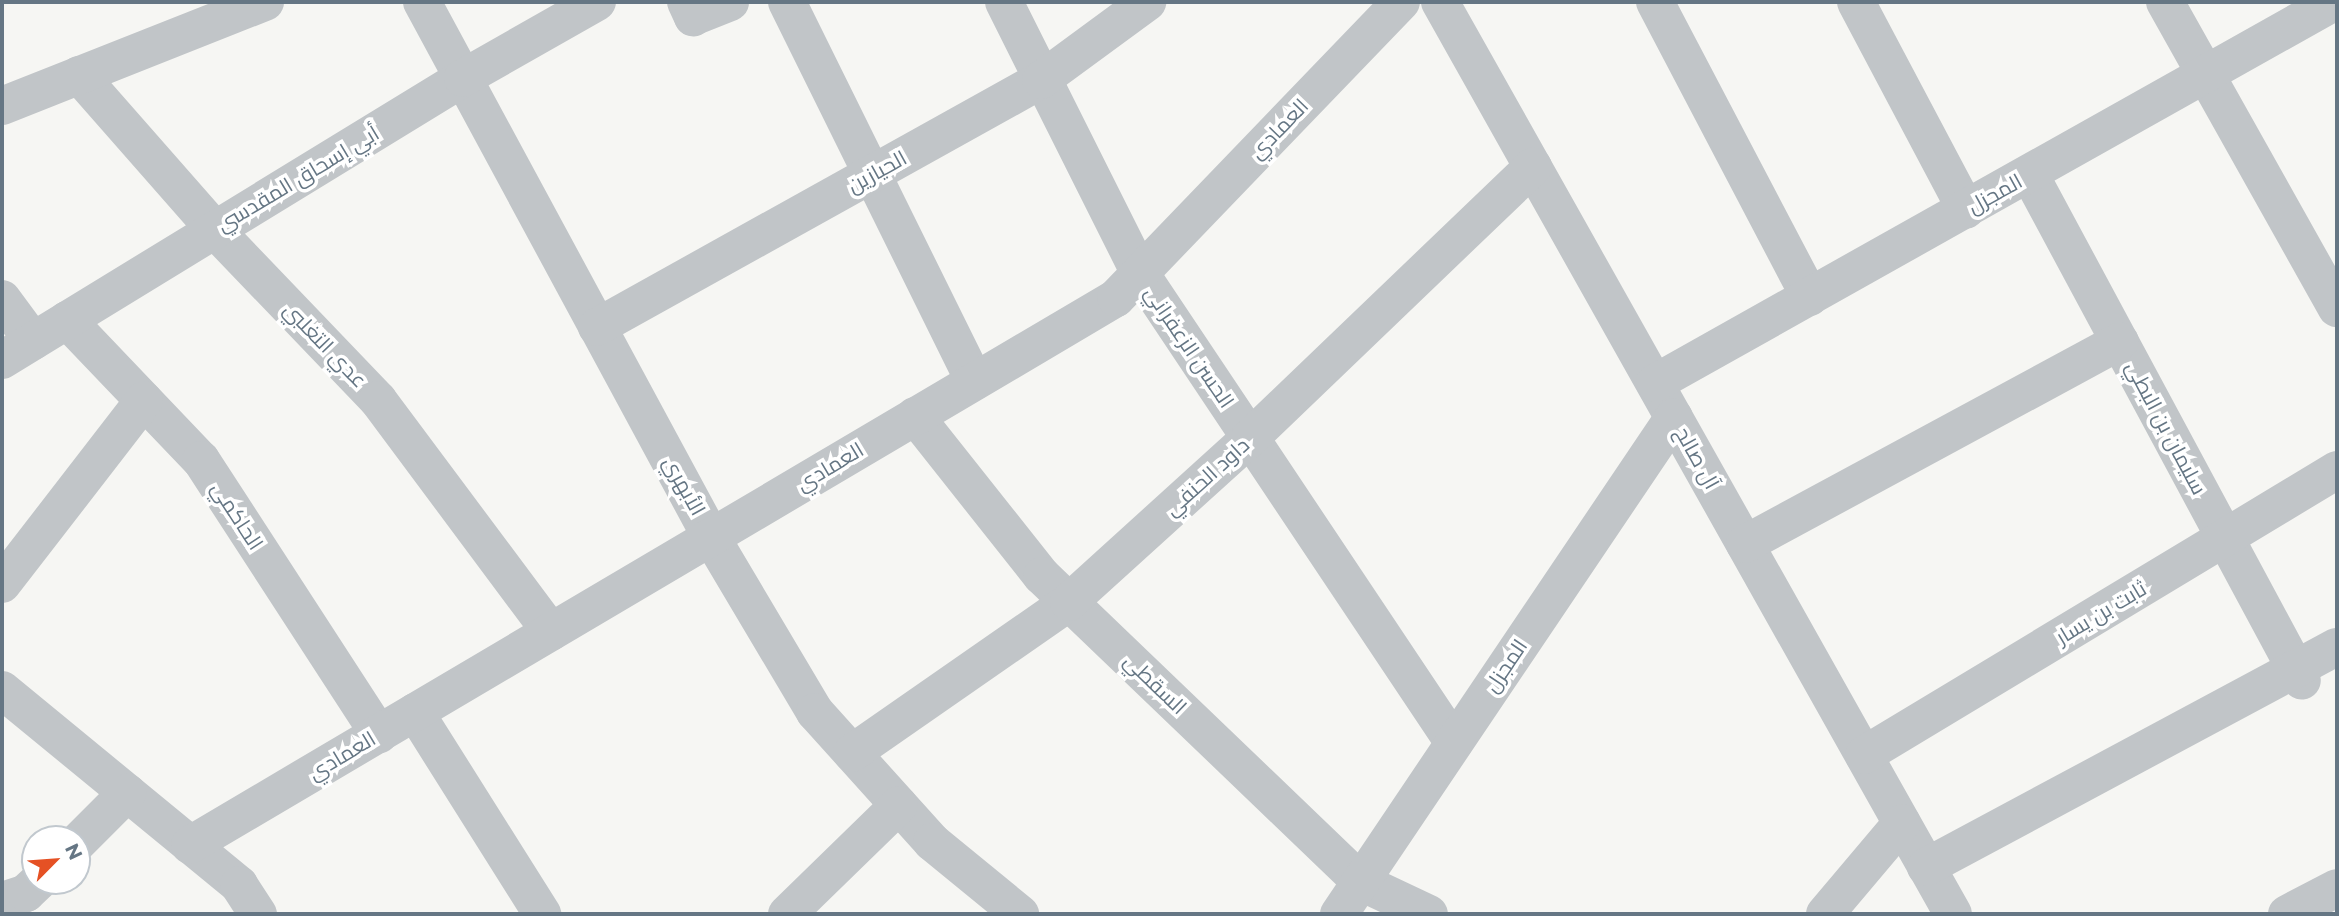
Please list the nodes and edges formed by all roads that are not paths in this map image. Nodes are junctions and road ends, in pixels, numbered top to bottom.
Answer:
1 (265, 2) edge
2 (422, 2) edge
3 (597, 2) edge
4 (730, 2) edge
5 (787, 2) edge
6 (1004, 2) edge
7 (1147, 2) edge
8 (1401, 2) edge
9 (1440, 2) edge
10 (1654, 2) edge
11 (1856, 2) edge
12 (2165, 2) edge
13 (2334, 2) edge
14 (689, 9) edge
15 (79, 75) junction
16 (2207, 76) junction
17 (463, 78) junction
18 (1041, 80) junction
19 (2, 106) edge
20 (1533, 167) junction
21 (872, 174) junction
22 (2030, 175) junction
23 (1966, 210) junction
24 (215, 230) junction
25 (1140, 273) junction
26 (1810, 297) junction
27 (2, 299) edge
28 (2337, 308) edge
29 (67, 320) junction
30 (597, 327) junction
31 (2120, 341) junction
32 (17, 350) edge
33 (974, 382) junction
34 (1655, 383) junction
35 (144, 400) junction
36 (915, 416) junction
37 (1674, 417) junction
38 (1250, 438) junction
39 (2337, 470) edge
40 (711, 537) junction
41 (2225, 538) junction
42 (1745, 544) junction
43 (2, 584) edge
44 (1069, 601) junction
45 (551, 632) junction
46 (2337, 647) edge
47 (2299, 675) junction
48 (2, 690) edge
49 (415, 712) junction
50 (379, 734) junction
51 (1454, 743) junction
52 (852, 753) junction
53 (1864, 755) junction
54 (127, 793) junction
55 (899, 805) junction
56 (1902, 823) junction
57 (91, 829) edge
58 (190, 845) junction
59 (1926, 867) junction
60 (1360, 882) junction
61 (2337, 888) edge
62 (21, 895) edge
63 (2, 901) edge
64 (997, 908) edge
65 (258, 914) edge
66 (542, 914) edge
67 (787, 914) edge
68 (1339, 914) edge
69 (1429, 914) edge
70 (1825, 914) edge
71 (1953, 914) edge
72 (2287, 914) edge

1 - 15 street
2 - 17 street, الأبهري
3 - 17 street, أبي إسحاق المقدسي
4 - 14 street
5 - 21 street
6 - 18 street, الحسن الزعفراني
7 - 18 street, الحيازين
8 - 25 street, العمادي
9 - 20 street, آل صالح
10 - 26 street
11 - 23 street
12 - 16 street
13 - 16 street, المجزل
15 - 19 street
15 - 24 street, عدي التغلبي
16 - 22 street, المجزل
16 - 28 street
17 - 24 street, أبي إسحاق المقدسي
17 - 30 street, الأبهري
18 - 21 street, الحيازين
18 - 25 street, الحسن الزعفراني
20 - 34 street, آل صالح
20 - 38 street, داود الحنفي
21 - 30 street, الحيازين
21 - 33 street
22 - 23 street, المجزل
22 - 31 street, سليمان بن البطي
23 - 26 street, المجزل
24 - 29 street, أبي إسحاق المقدسي
24 - 45 street, عدي التغلبي
25 - 33 street, العمادي
25 - 38 street, الحسن الزعفراني
26 - 34 street, المجزل
27 - 32 street
29 - 32 street, أبي إسحاق المقدسي
29 - 35 street, الحاكمي
30 - 40 street, الأبهري
31 - 41 street, سليمان بن البطي
31 - 42 street
33 - 36 street, العمادي
34 - 37 street, آل صالح
35 - 43 street
35 - 50 street, الحاكمي
36 - 40 street, العمادي
36 - 44 street, السقطي
37 - 42 street, آل صالح
37 - 51 street, المجزل
38 - 44 street, داود الحنفي
38 - 51 street, الحسن الزعفراني
39 - 41 street, ثابت بن يسار
40 - 45 street, العمادي
40 - 52 street, الأبهري
41 - 47 street, سليمان بن البطي
41 - 53 street, ثابت بن يسار
42 - 53 street, آل صالح
44 - 52 street, داود الحنفي
44 - 60 street, السقطي
45 - 49 street, العمادي
46 - 47 street
47 - 59 street
48 - 54 street
49 - 50 street, العمادي
49 - 66 street
50 - 58 street, العمادي
51 - 60 street, المجزل
52 - 55 street, الأبهري
53 - 56 street, آل صالح
54 - 57 street
54 - 58 street
55 - 64 street, الأبهري
55 - 67 street
56 - 59 street, آل صالح
56 - 70 street
58 - 65 street
59 - 71 street, آل صالح
60 - 68 street, المجزل
60 - 69 street, السقطي
61 - 72 street
62 - 63 street

